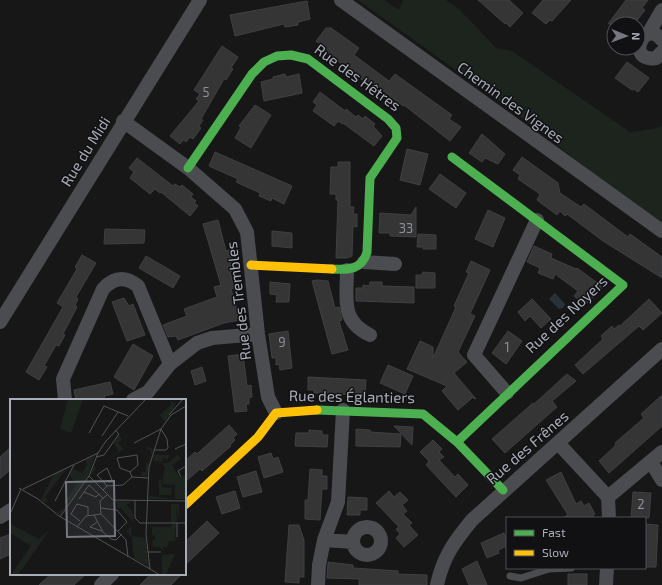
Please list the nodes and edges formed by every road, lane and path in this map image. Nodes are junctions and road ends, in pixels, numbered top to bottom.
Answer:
1 (200, 0) edge
2 (341, 0) edge
3 (662, 10) edge
4 (648, 34) junction
5 (662, 40) edge
6 (662, 52) edge
7 (123, 121) junction
8 (452, 157) dead end
9 (188, 168) junction
10 (537, 220) junction
11 (662, 231) edge
12 (364, 262) junction
13 (395, 264) dead end
14 (252, 265) junction
15 (347, 270) junction
16 (0, 322) edge
17 (258, 334) junction
18 (370, 335) dead end
19 (662, 349) edge
20 (170, 364) junction
21 (507, 392) junction
22 (64, 399) edge
23 (135, 399) edge
24 (343, 410) junction
25 (276, 412) junction
26 (457, 442) junction
27 (558, 443) junction
28 (662, 452) edge
29 (651, 462) junction
30 (662, 480) edge
31 (503, 490) junction
32 (608, 497) junction
33 (186, 504) edge
34 (10, 511) edge
35 (0, 517) edge
36 (609, 517) edge
37 (324, 540) junction
38 (353, 542) dead end
39 (549, 569) edge
40 (607, 569) edge
41 (111, 575) edge
42 (510, 576) dead end
43 (101, 585) edge
44 (318, 585) edge
45 (437, 585) edge
46 (606, 585) edge

1 - 7 street, Rue du Midi
2 - 11 street, Chemin des Vignes
3 - 4 street
4 - 5 street
4 - 6 street
7 - 9 street, Rue des Trembles
7 - 16 street, Rue du Midi
8 - 10 street, Rue des Noyers
9 - 12 street, Rue des Hêtres
9 - 14 street, Rue des Trembles
10 - 21 street
10 - 21 street, Rue des Noyers
12 - 13 street
12 - 15 street
14 - 15 street
14 - 17 street, Rue des Trembles
15 - 18 street
17 - 20 street
17 - 25 street, Rue des Trembles
19 - 27 street, Rue des Frênes
20 - 22 street
20 - 23 street
21 - 26 street, Rue des Noyers
24 - 25 street, Rue des Églantiers
24 - 26 street, Rue des Églantiers
24 - 37 street
25 - 33 street, Rue des Églantiers
26 - 31 street, Rue des Églantiers
27 - 31 street, Rue des Frênes
27 - 32 street
28 - 29 street
29 - 30 street
29 - 32 street
31 - 45 street, Rue des Frênes
32 - 36 street
34 - 35 street
37 - 38 street
37 - 44 street
39 - 42 lane
40 - 46 street
41 - 43 street

